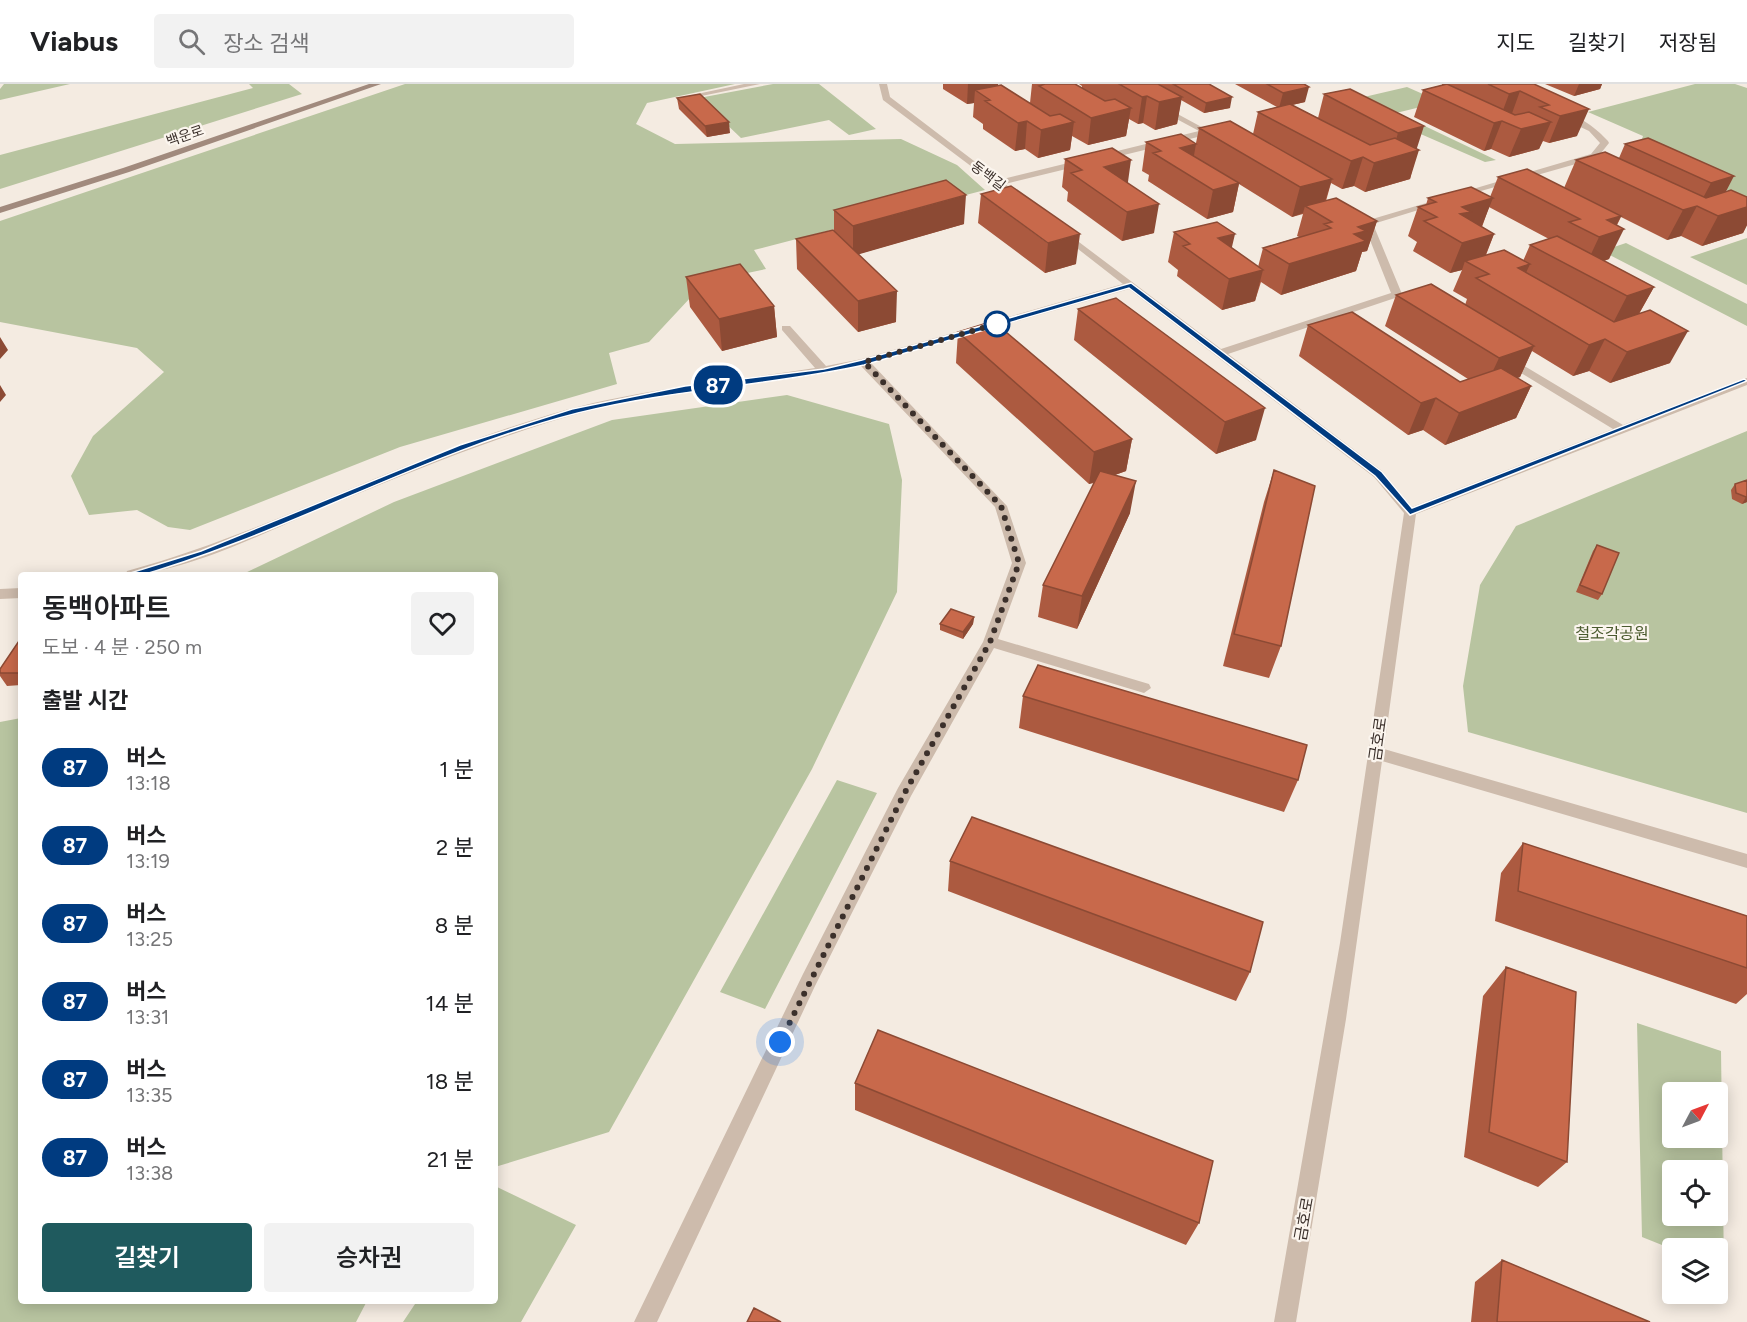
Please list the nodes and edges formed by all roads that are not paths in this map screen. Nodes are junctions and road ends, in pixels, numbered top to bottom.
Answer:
1 (377, 84) edge
2 (756, 84) edge
3 (883, 84) edge
4 (680, 99) edge
5 (1148, 100) dead end
6 (1553, 111) edge
7 (1207, 132) junction
8 (1228, 143) edge
9 (998, 183) junction
10 (1025, 204) edge
11 (0, 210) edge
12 (1350, 213) edge
13 (1368, 223) junction
14 (1052, 224) edge
15 (1131, 285) junction
16 (786, 328) dead end
17 (1220, 353) junction
18 (1497, 354) edge
19 (864, 362) junction
20 (824, 371) junction
21 (1747, 381) edge
22 (1622, 429) junction
23 (1410, 512) junction
24 (139, 572) edge
25 (10, 593) edge
26 (0, 606) edge
27 (990, 642) junction
28 (1144, 688) dead end
29 (1376, 753) junction
30 (1747, 861) edge
31 (645, 1322) edge
32 (1285, 1322) edge

1 - 11 main road, 백운로
2 - 4 street
3 - 9 street, 동백길
5 - 7 street
6 - 13 street
7 - 8 street
7 - 9 street
9 - 10 street, 동백길
12 - 13 street
13 - 17 street
14 - 15 street
15 - 17 street
15 - 19 street
16 - 20 street
17 - 23 street
18 - 22 street
19 - 20 street
19 - 27 street
20 - 24 street
21 - 22 street
22 - 23 street
23 - 29 street, 금호로
25 - 26 street
27 - 28 street
27 - 31 street
29 - 30 street
29 - 32 street, 금호로

